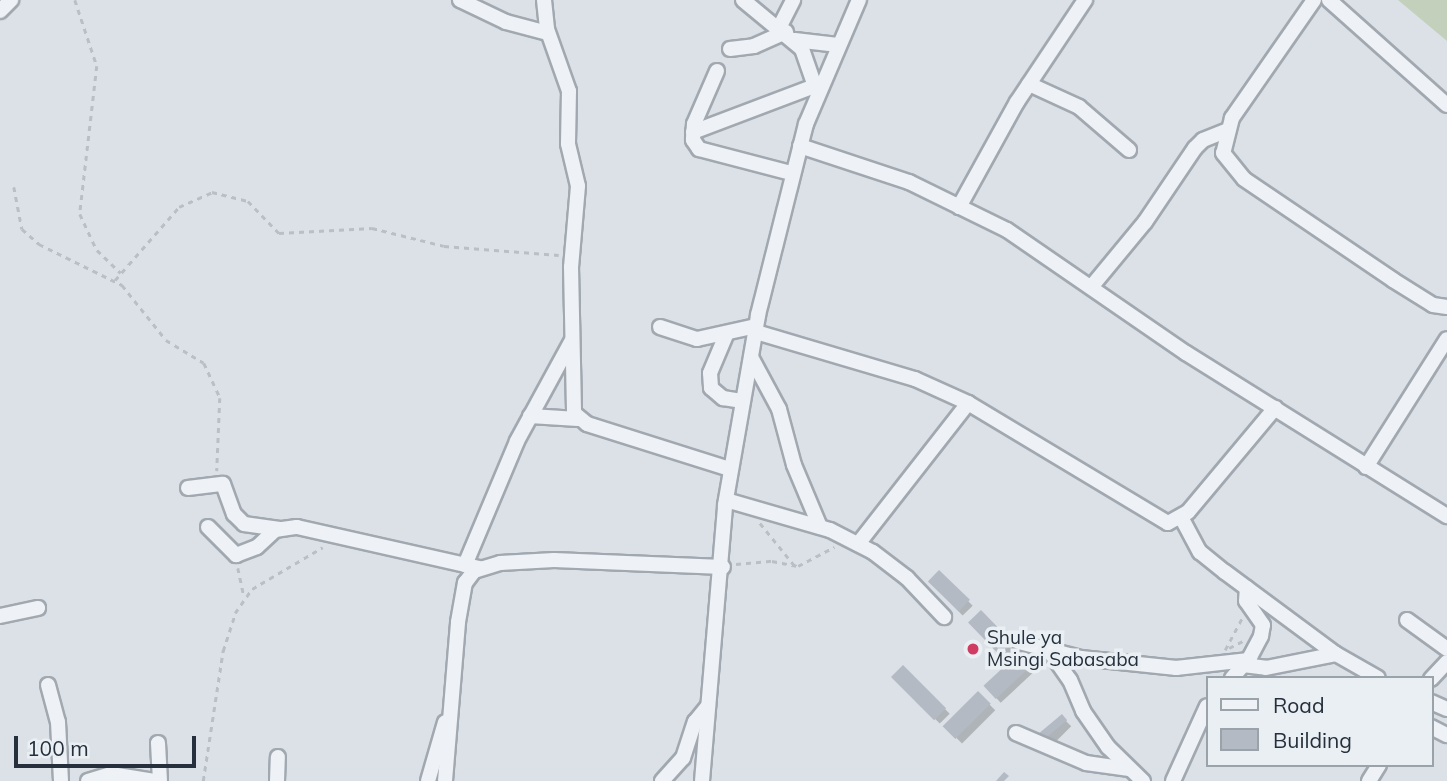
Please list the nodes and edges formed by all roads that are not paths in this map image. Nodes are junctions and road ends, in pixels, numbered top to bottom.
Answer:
1 (11, 0) edge
2 (460, 0) edge
3 (544, 0) edge
4 (743, 0) edge
5 (793, 0) edge
6 (859, 0) edge
7 (1085, 0) edge
8 (1314, 0) edge
9 (1329, 0) edge
10 (0, 11) edge
11 (786, 32) junction
12 (548, 33) junction
13 (838, 45) junction
14 (730, 49) dead end
15 (717, 71) dead end
16 (1029, 84) junction
17 (816, 89) junction
18 (1447, 106) edge
19 (1228, 130) junction
20 (693, 132) junction
21 (800, 146) junction
22 (1129, 149) dead end
23 (791, 173) junction
24 (959, 207) junction
25 (1092, 286) junction
26 (1447, 307) edge
27 (660, 327) dead end
28 (756, 329) junction
29 (726, 335) junction
30 (572, 339) junction
31 (1447, 339) edge
32 (751, 357) junction
33 (743, 401) junction
34 (968, 403) junction
35 (1275, 408) junction
36 (530, 416) junction
37 (578, 419) junction
38 (1366, 467) junction
39 (730, 469) junction
40 (188, 488) dead end
41 (726, 500) junction
42 (1447, 516) edge
43 (1181, 517) junction
44 (1159, 521) junction
45 (208, 527) dead end
46 (820, 527) junction
47 (280, 529) junction
48 (851, 541) junction
49 (1198, 548) junction
50 (723, 562) junction
51 (472, 567) junction
52 (1247, 595) junction
53 (38, 608) dead end
54 (0, 616) edge
55 (944, 617) dead end
56 (1407, 620) dead end
57 (1018, 642) dead end
58 (1048, 649) junction
59 (1447, 649) edge
60 (1336, 653) junction
61 (1447, 662) edge
62 (1245, 663) junction
63 (1233, 676) edge
64 (1375, 676) edge
65 (1433, 677) edge
66 (48, 684) dead end
67 (708, 706) junction
68 (1206, 708) edge
69 (449, 717) junction
70 (1016, 733) dead end
71 (158, 743) dead end
72 (278, 757) dead end
73 (1128, 769) junction
74 (61, 781) edge
75 (88, 781) edge
76 (154, 781) edge
77 (160, 781) edge
78 (276, 781) edge
79 (428, 781) edge
80 (445, 781) edge
81 (662, 781) edge
82 (702, 781) edge
83 (1143, 781) edge
84 (1174, 781) edge

1 - 10 street
2 - 12 street
3 - 12 street
4 - 11 street
5 - 11 street
6 - 13 street
7 - 16 street
8 - 19 street
9 - 18 street
11 - 13 street
11 - 14 street
11 - 17 street
12 - 30 street
13 - 17 street
15 - 20 street
16 - 22 street
16 - 24 street
17 - 20 street
17 - 21 street
19 - 25 street
19 - 26 street
20 - 23 street
21 - 23 street
21 - 24 street
23 - 28 street
24 - 25 street
25 - 35 street
27 - 29 street
28 - 29 street
28 - 32 street
28 - 34 street
29 - 33 street
30 - 36 street
30 - 37 street
31 - 38 street
32 - 33 street
32 - 46 street
33 - 39 street
34 - 44 street
34 - 48 street
35 - 38 street
35 - 43 street
36 - 37 street
36 - 51 street
37 - 39 street
38 - 42 street
39 - 41 street
40 - 47 street
41 - 46 street
41 - 50 street
43 - 44 street
43 - 49 street
44 - 49 street
45 - 47 street
46 - 48 street
47 - 51 street
48 - 55 street
49 - 52 street
50 - 51 street
50 - 67 street
51 - 69 street
52 - 60 street
52 - 62 street
53 - 54 street
56 - 59 street
57 - 58 street
58 - 62 street
58 - 73 street
60 - 62 street
60 - 64 street
61 - 65 street
62 - 63 street
66 - 74 street
67 - 81 street
67 - 82 street
68 - 84 street
69 - 79 street
69 - 80 street
70 - 73 street
71 - 77 street
72 - 78 street
73 - 83 street
75 - 76 street

